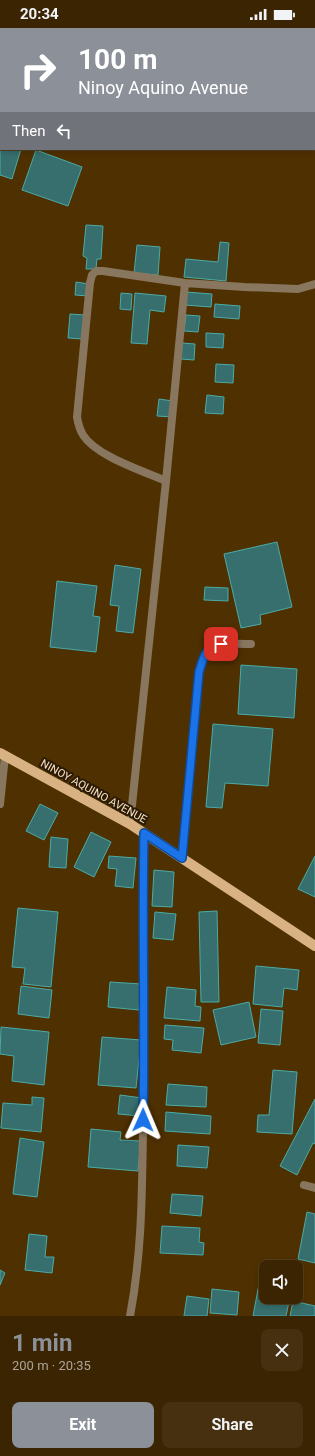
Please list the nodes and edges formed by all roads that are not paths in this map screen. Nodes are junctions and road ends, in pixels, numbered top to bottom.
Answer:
1 (185, 283) junction
2 (315, 284) edge
3 (166, 481) junction
4 (251, 644) dead end
5 (2, 754) edge
6 (0, 804) edge
7 (130, 824) junction
8 (144, 833) junction
9 (182, 858) junction
10 (315, 946) edge
11 (304, 1186) dead end
12 (315, 1188) edge
13 (130, 1316) edge

1 - 2 street
1 - 3 street
1 - 3 street
3 - 7 street
4 - 9 street
5 - 6 street
5 - 7 main road, NINOY AQUINO AVENUE
7 - 8 main road, NINOY AQUINO AVENUE
8 - 9 main road, NINOY AQUINO AVENUE
8 - 13 street
9 - 10 main road, NINOY AQUINO AVENUE
11 - 12 street

